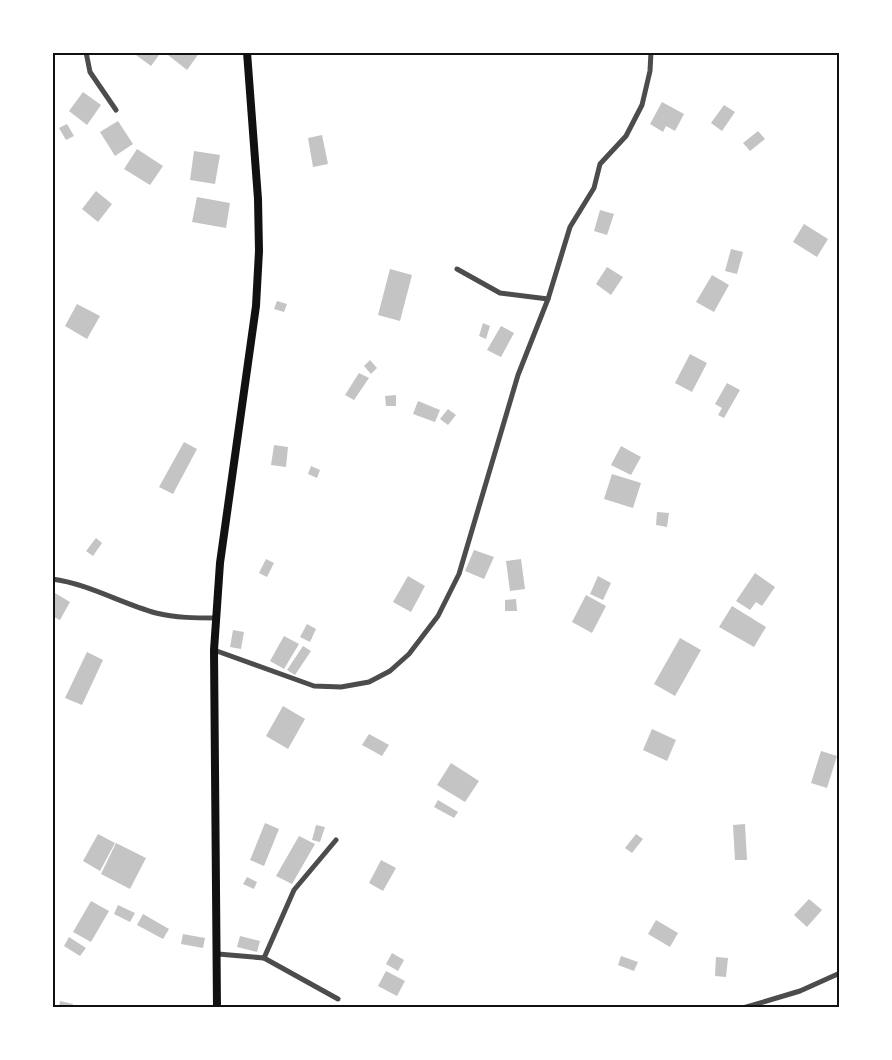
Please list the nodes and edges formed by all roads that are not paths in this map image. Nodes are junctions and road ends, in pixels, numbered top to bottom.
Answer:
1 (86, 52) edge
2 (247, 52) edge
3 (651, 52) edge
4 (116, 110) dead end
5 (457, 269) dead end
6 (548, 299) junction
7 (52, 579) edge
8 (217, 618) junction
9 (214, 650) junction
10 (336, 840) dead end
11 (218, 954) junction
12 (264, 958) junction
13 (840, 973) edge
14 (338, 999) dead end
15 (217, 1008) edge
16 (743, 1008) edge

1 - 4 street
2 - 8 main road
3 - 6 street
5 - 6 street
6 - 9 street
7 - 8 street
8 - 9 main road
9 - 11 main road
10 - 12 street
11 - 12 street
11 - 15 main road
12 - 14 street
13 - 16 street

